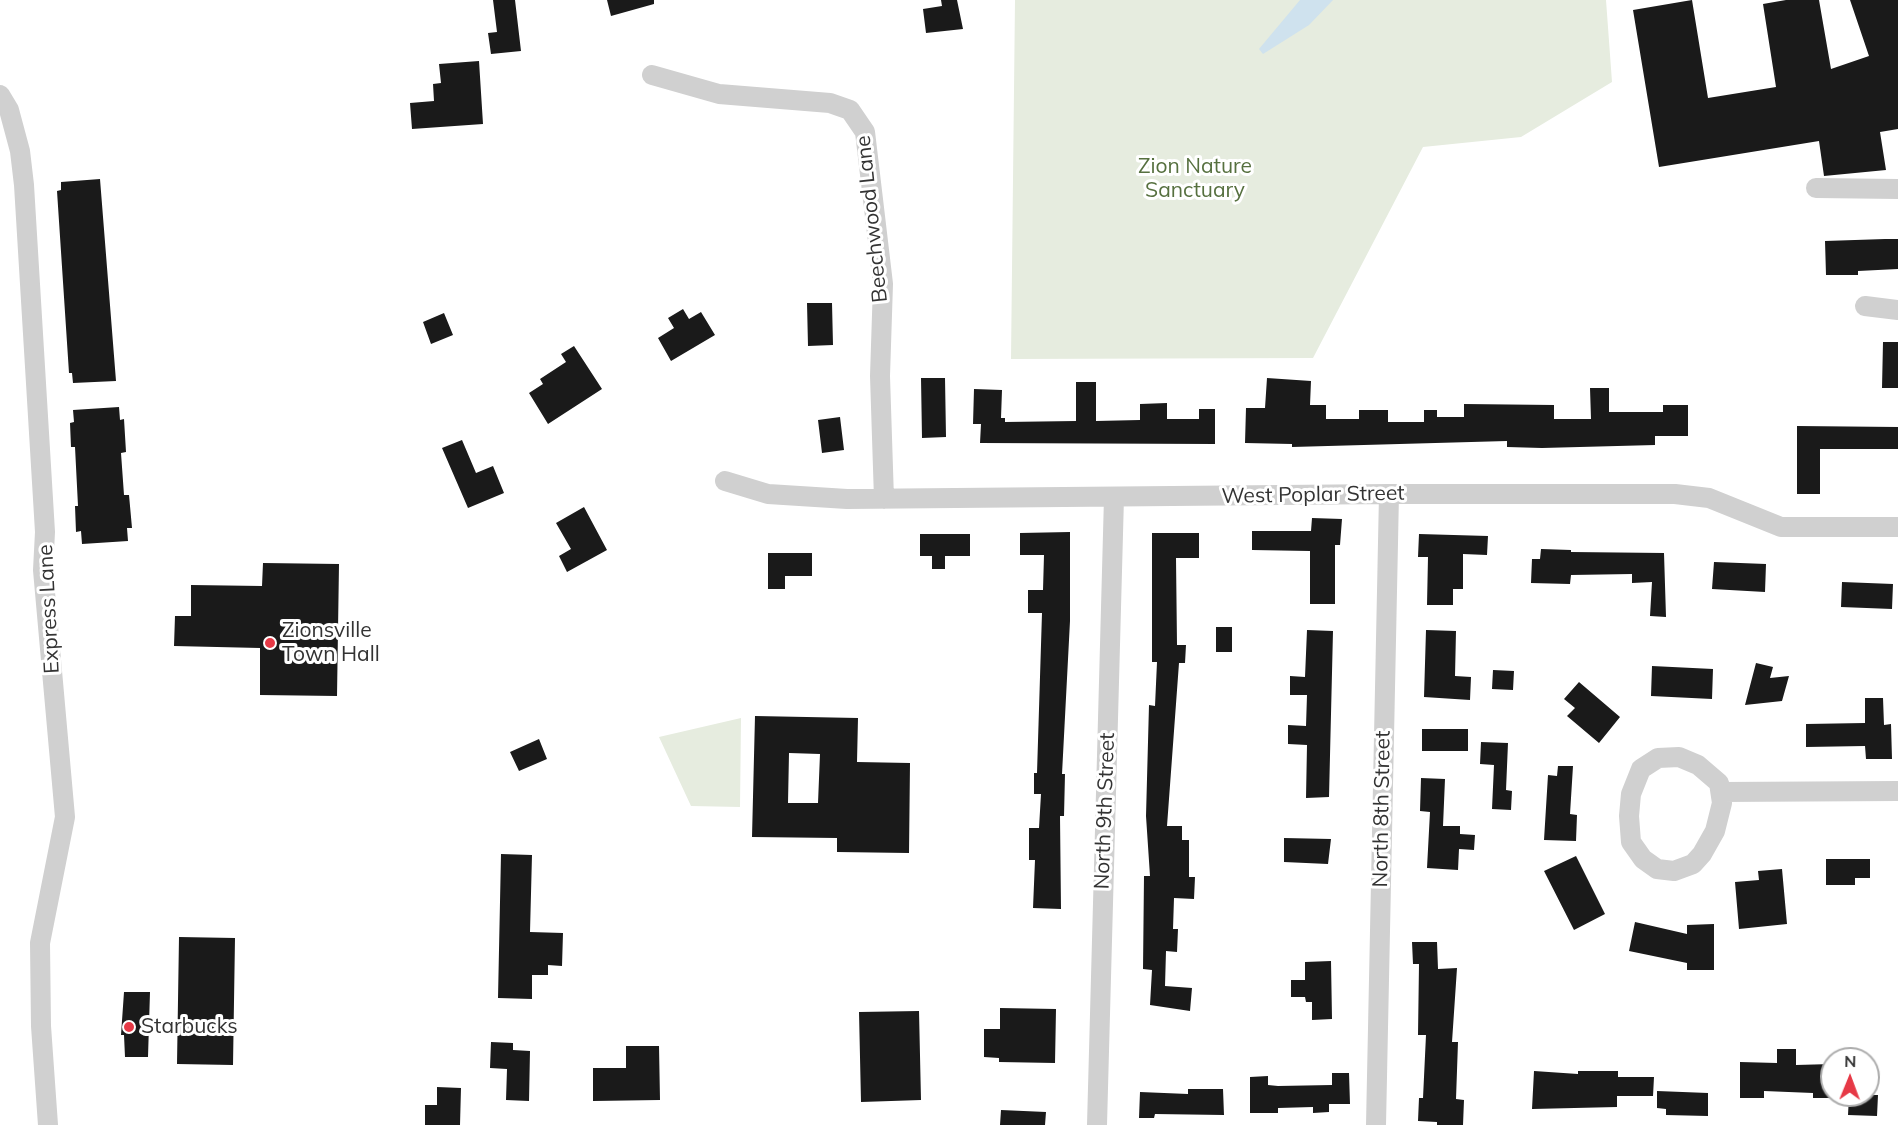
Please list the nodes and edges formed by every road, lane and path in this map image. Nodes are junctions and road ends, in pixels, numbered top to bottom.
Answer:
1 (652, 75) dead end
2 (0, 95) edge
3 (1815, 188) dead end
4 (1898, 189) edge
5 (1865, 306) dead end
6 (1898, 310) edge
7 (725, 481) dead end
8 (1389, 494) junction
9 (1114, 497) junction
10 (885, 499) junction
11 (1898, 527) edge
12 (1898, 791) edge
13 (1720, 792) junction
14 (48, 1125) edge
15 (1097, 1125) edge
16 (1376, 1125) edge

1 - 10 street, Beechwood Lane
2 - 14 street, Express Lane
3 - 4 street
5 - 6 street
7 - 10 street, West Poplar Street
8 - 9 street, West Poplar Street
8 - 11 street, West Poplar Street
8 - 16 street, North 8th Street
9 - 10 street, West Poplar Street
9 - 15 street, North 9th Street
12 - 13 street
13 - 13 street

